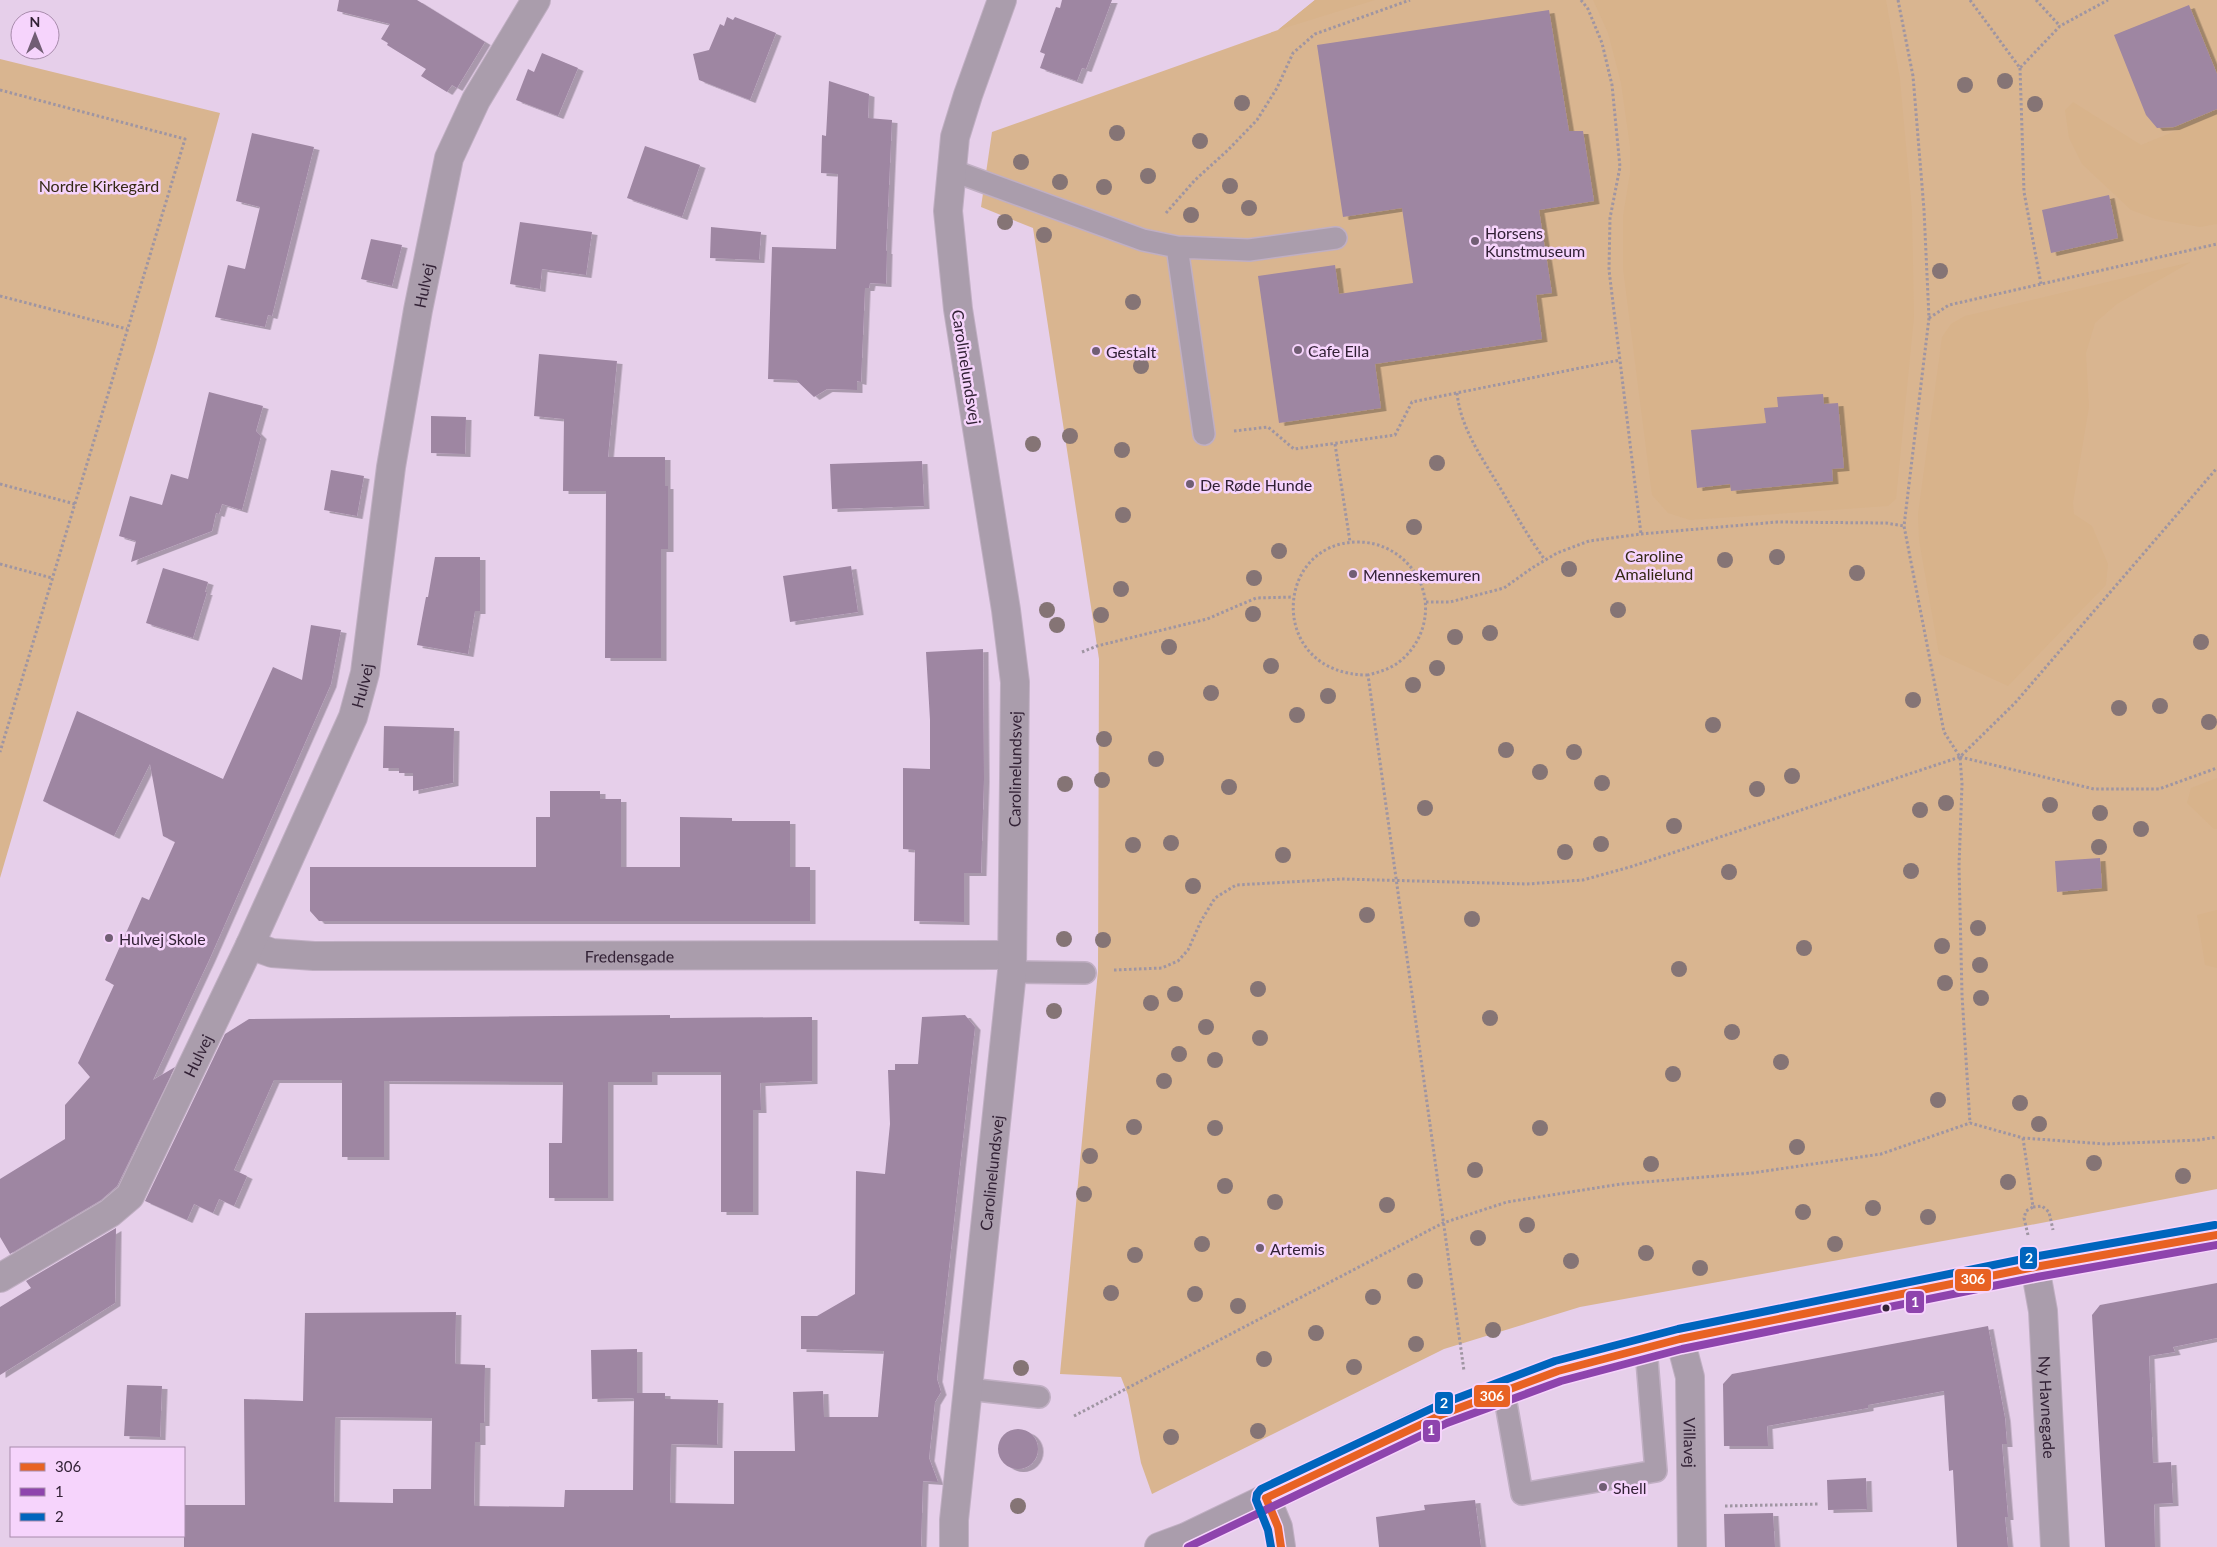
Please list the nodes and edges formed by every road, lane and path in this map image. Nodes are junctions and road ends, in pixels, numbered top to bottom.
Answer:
1 (536, 0) edge
2 (1002, 0) edge
3 (1410, 0) edge
4 (1581, 0) edge
5 (1898, 0) edge
6 (1970, 0) edge
7 (2036, 0) edge
8 (2108, 0) edge
9 (2060, 26) junction
10 (2020, 68) junction
11 (0, 90) edge
12 (951, 170) junction
13 (1336, 238) dead end
14 (1143, 240) junction
15 (2217, 244) edge
16 (1177, 247) junction
17 (2041, 284) junction
18 (0, 296) edge
19 (1929, 318) junction
20 (128, 330) junction
21 (1620, 360) junction
22 (1457, 393) junction
23 (1204, 434) joint
24 (1335, 444) junction
25 (2217, 468) edge
26 (0, 484) edge
27 (75, 504) junction
28 (1904, 526) junction
29 (1642, 534) junction
30 (1350, 542) junction
31 (1545, 560) junction
32 (0, 564) edge
33 (52, 578) junction
34 (1293, 597) junction
35 (1426, 602) junction
36 (1082, 652) dead end
37 (1368, 675) junction
38 (0, 752) edge
39 (1960, 757) junction
40 (2217, 768) edge
41 (1396, 881) junction
42 (250, 945) junction
43 (1012, 963) junction
44 (1084, 973) joint
45 (1970, 1123) junction
46 (2217, 1137) edge
47 (2023, 1138) junction
48 (1444, 1223) junction
49 (2217, 1235) edge
50 (2035, 1267) junction
51 (0, 1278) edge
52 (1680, 1339) junction
53 (1646, 1348) junction
54 (968, 1389) junction
55 (1504, 1392) junction
56 (1039, 1397) dead end
57 (1469, 1405) junction
58 (1074, 1416) dead end
59 (1266, 1498) junction
60 (1820, 1504) dead end
61 (1692, 1507) junction
62 (954, 1547) edge
63 (1159, 1547) edge
64 (1281, 1547) edge
65 (1692, 1547) edge
66 (2055, 1547) edge

1 - 42 street, Hulvej
2 - 12 street, Carolinelundsvej
3 - 14 path
4 - 21 path
5 - 19 path
6 - 10 path
7 - 9 path
8 - 9 path
9 - 10 path
10 - 17 path
11 - 20 path
12 - 14 lane
12 - 43 street, Carolinelundsvej
13 - 16 lane
14 - 16 lane
15 - 17 path
16 - 23 lane
17 - 19 path
18 - 20 path
19 - 28 path
20 - 27 path
21 - 22 path
21 - 29 path
22 - 24 path
22 - 31 path
23 - 24 path
24 - 30 path
25 - 39 path
26 - 27 path
27 - 33 path
28 - 29 path
28 - 39 path
29 - 31 path
30 - 34 path
30 - 35 path
31 - 35 path
32 - 33 path
33 - 38 path
34 - 36 path
34 - 37 path
35 - 37 path
37 - 41 path
39 - 40 path
39 - 41 path
39 - 45 path
41 - 44 path
41 - 48 path
42 - 43 street, Fredensgade
42 - 51 street, Hulvej
43 - 44 lane
43 - 54 street, Carolinelundsvej
45 - 47 path
45 - 48 path
46 - 47 path
47 - 50 path
48 - 57 path
48 - 58 path
49 - 50 street
50 - 52 street
50 - 66 street, Ny Havnegade
52 - 53 street
52 - 61 street, Villavej
53 - 55 street
53 - 55 lane
54 - 56 lane
54 - 62 street, Carolinelundsvej
55 - 57 street
57 - 59 street
59 - 63 street
59 - 64 street
60 - 61 path
61 - 65 street, Villavej

